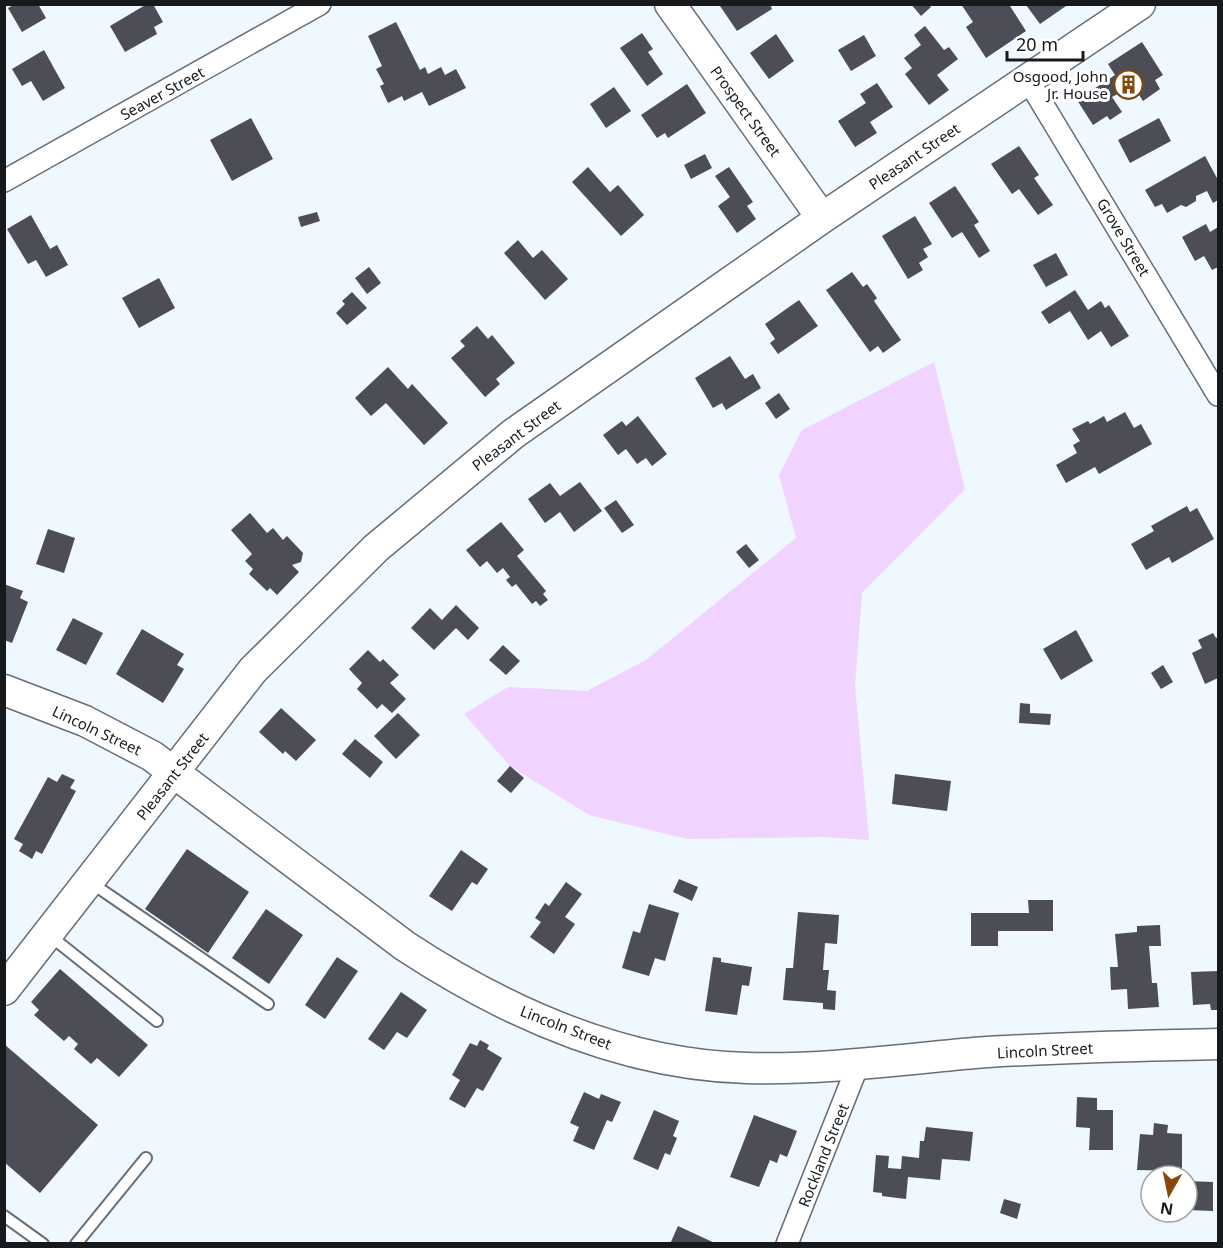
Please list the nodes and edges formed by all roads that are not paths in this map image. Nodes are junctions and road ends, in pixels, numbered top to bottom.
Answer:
1 (320, 4) edge
2 (670, 4) edge
3 (1140, 4) edge
4 (1028, 80) junction
5 (4, 181) edge
6 (822, 218) junction
7 (1218, 395) edge
8 (4, 690) edge
9 (176, 772) junction
10 (90, 882) junction
11 (49, 935) junction
12 (4, 990) edge
13 (268, 1004) dead end
14 (157, 1021) dead end
15 (1218, 1044) edge
16 (858, 1065) junction
17 (146, 1158) dead end
18 (4, 1216) edge
19 (43, 1244) edge
20 (76, 1244) edge
21 (788, 1244) edge

1 - 5 street, Seaver Street
2 - 6 street, Prospect Street
3 - 4 street, Pleasant Street
4 - 6 street, Pleasant Street
4 - 7 street, Grove Street
6 - 9 street, Pleasant Street
8 - 9 street, Lincoln Street
9 - 10 street, Pleasant Street
9 - 16 street, Lincoln Street
10 - 11 street, Pleasant Street
10 - 13 lane
11 - 12 street, Pleasant Street
11 - 14 lane
15 - 16 street, Lincoln Street
16 - 21 street, Rockland Street
17 - 20 lane
18 - 19 lane

